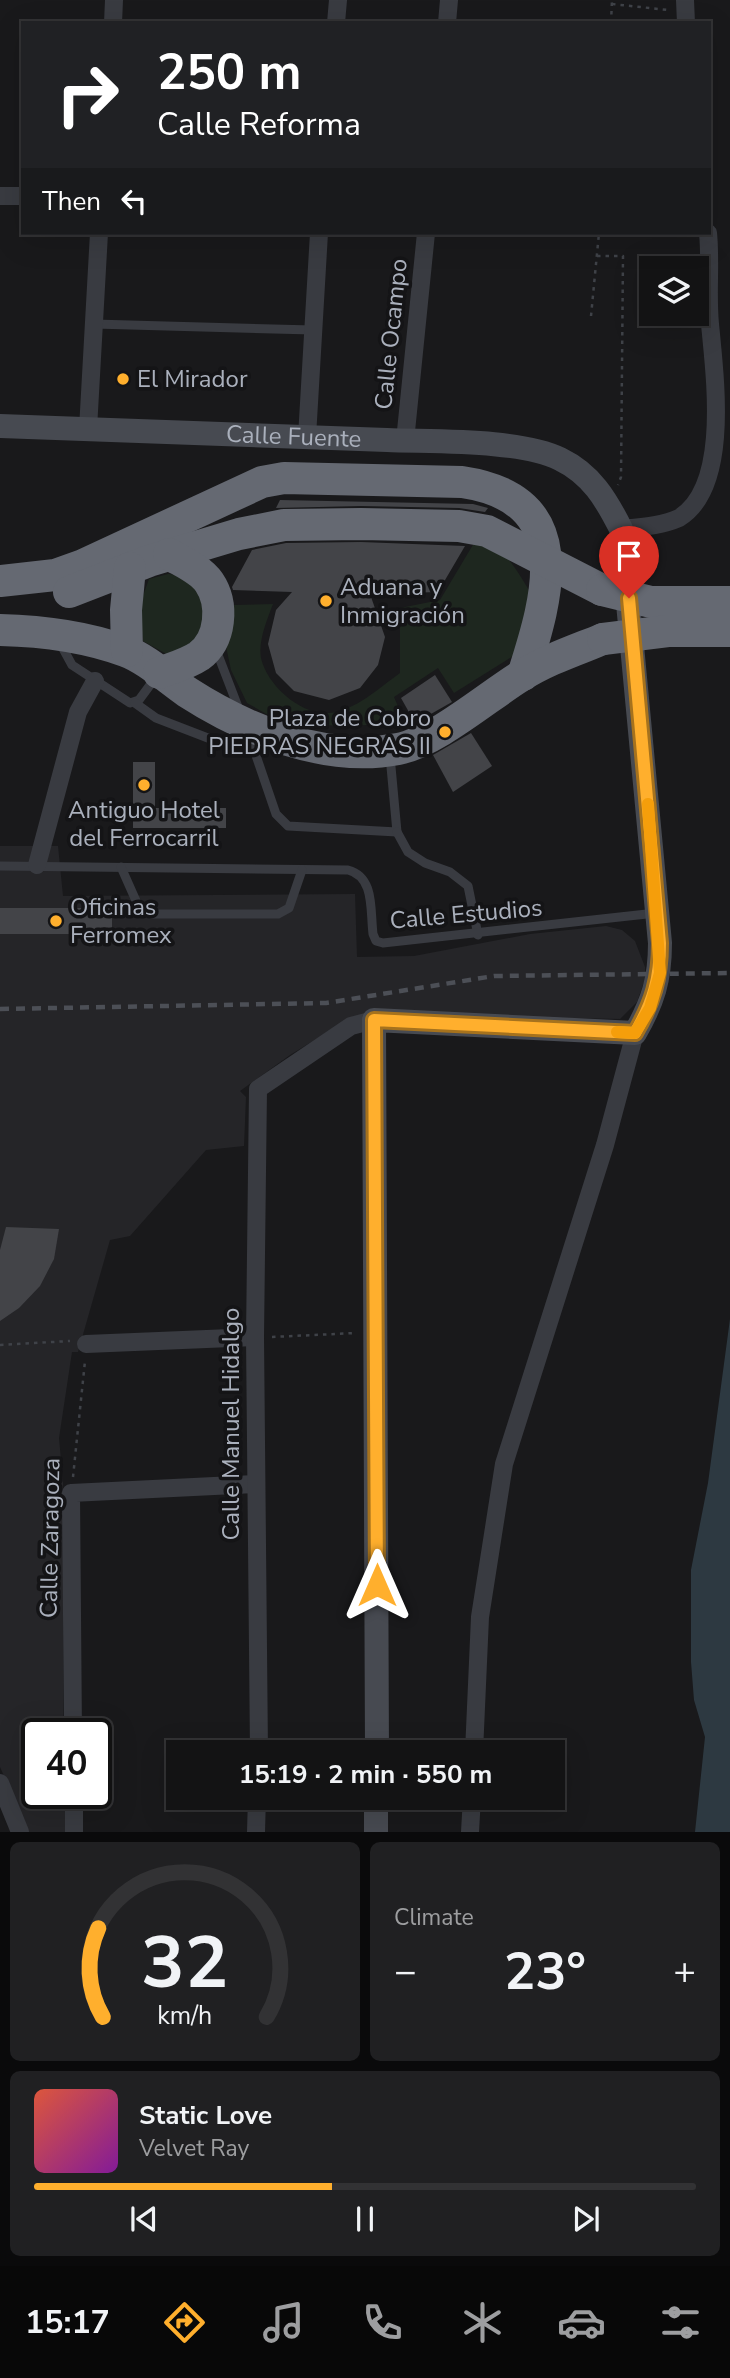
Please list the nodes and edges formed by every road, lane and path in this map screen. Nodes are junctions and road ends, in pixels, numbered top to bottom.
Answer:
1 (114, 0) edge
2 (338, 0) edge
3 (449, 0) edge
4 (607, 0) edge
5 (612, 2) edge
6 (685, 11) edge
7 (113, 21) edge
8 (336, 21) edge
9 (447, 21) edge
10 (611, 21) edge
11 (0, 196) edge
12 (21, 196) edge
13 (99, 235) edge
14 (318, 235) edge
15 (426, 235) edge
16 (599, 235) edge
17 (708, 235) edge
18 (597, 256) junction
19 (591, 316) dead end
20 (94, 324) junction
21 (313, 330) junction
22 (0, 426) edge
23 (88, 429) junction
24 (307, 437) junction
25 (405, 441) junction
26 (603, 493) junction
27 (621, 528) junction
28 (169, 554) junction
29 (545, 563) junction
30 (130, 568) junction
31 (0, 581) edge
32 (0, 600) edge
33 (730, 602) edge
34 (0, 630) edge
35 (730, 631) edge
36 (54, 632) junction
37 (213, 642) junction
38 (127, 651) junction
39 (159, 673) junction
40 (523, 675) junction
41 (95, 681) junction
42 (135, 703) junction
43 (236, 735) junction
44 (390, 750) junction
45 (397, 832) junction
46 (37, 865) junction
47 (0, 866) edge
48 (121, 867) junction
49 (302, 870) junction
50 (658, 913) junction
51 (478, 934) junction
52 (374, 1020) junction
53 (635, 1033) junction
54 (376, 1332) junction
55 (255, 1337) junction
56 (86, 1344) junction
57 (0, 1345) edge
58 (255, 1483) junction
59 (71, 1493) junction
60 (74, 1718) edge
61 (259, 1740) edge
62 (377, 1740) edge
63 (475, 1740) edge
64 (0, 1783) edge
65 (74, 1809) edge
66 (257, 1810) edge
67 (376, 1810) edge
68 (471, 1810) edge
69 (20, 1832) edge
70 (74, 1832) edge
71 (256, 1832) edge
72 (376, 1832) edge
73 (470, 1832) edge

1 - 7 street
2 - 8 street
3 - 9 street
4 - 5 path
5 - 6 path
5 - 10 path
11 - 12 street
13 - 20 street
14 - 21 street
15 - 25 street, Calle Ocampo
16 - 18 path
17 - 27 street
18 - 19 path
18 - 26 path
20 - 21 lane
20 - 23 street
21 - 24 street
22 - 23 street, Calle Fuente
23 - 24 street, Calle Fuente
24 - 25 street, Calle Fuente
25 - 26 street, Calle Fuente
26 - 27 street, Calle Fuente
27 - 50 street
28 - 29 highway
28 - 30 highway
28 - 37 highway
29 - 31 highway
29 - 33 highway, bridge
29 - 40 highway
30 - 32 highway
30 - 38 highway
34 - 36 highway
35 - 40 highway, bridge
36 - 38 highway
36 - 41 lane
37 - 39 highway
37 - 43 lane
38 - 39 highway
39 - 42 lane
39 - 43 highway
40 - 44 highway
41 - 42 lane
41 - 46 street
42 - 43 lane
43 - 44 highway
43 - 45 lane
44 - 45 lane
45 - 51 lane
46 - 47 lane, Calle Estudios
46 - 48 lane, Calle Estudios
48 - 49 lane, Calle Estudios
48 - 49 lane
49 - 51 lane, Calle Estudios
50 - 51 lane, Calle Estudios
50 - 53 street
52 - 53 street
52 - 54 street
52 - 55 street, Calle Manuel Hidalgo
53 - 63 street
54 - 55 path
54 - 62 street
55 - 56 street
55 - 58 street, Calle Manuel Hidalgo
56 - 57 path
56 - 59 path, Calle Zaragoza
58 - 59 street
58 - 61 street, Calle Manuel Hidalgo
59 - 60 street, Calle Zaragoza
64 - 69 street
65 - 70 street
66 - 71 street
67 - 72 street
68 - 73 street

